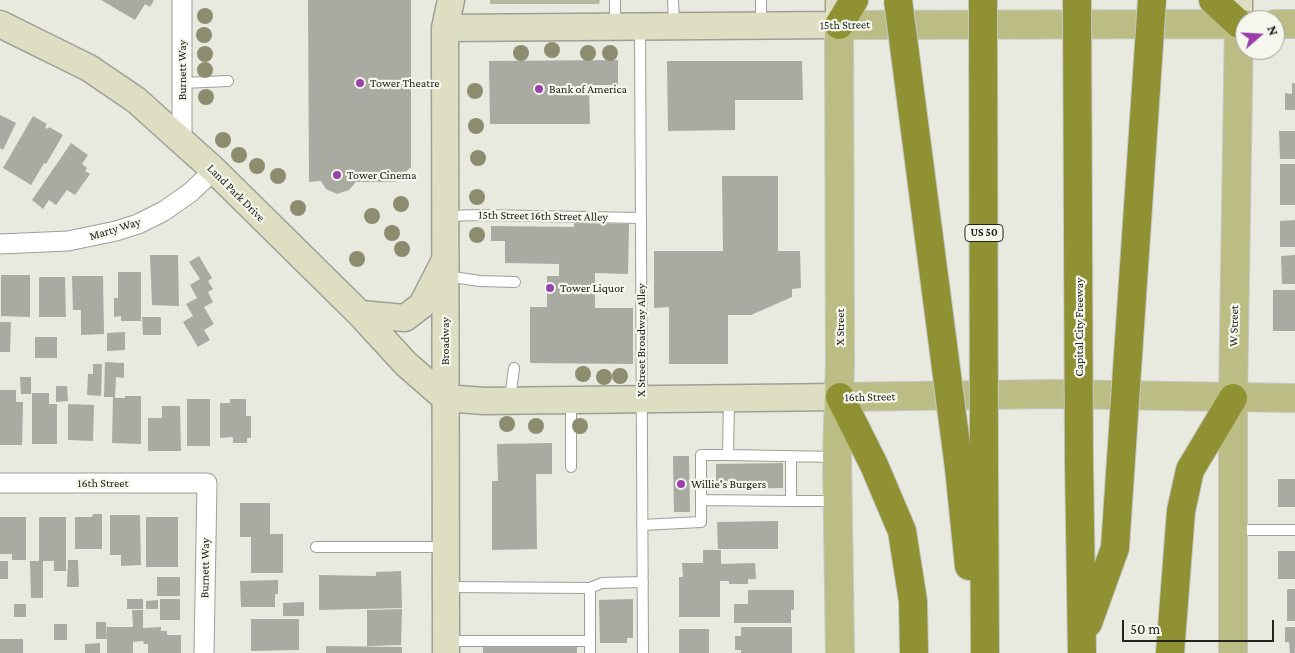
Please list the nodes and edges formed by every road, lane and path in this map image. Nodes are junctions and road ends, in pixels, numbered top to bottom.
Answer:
1 (182, 0) edge
2 (438, 0) edge
3 (451, 0) edge
4 (615, 0) edge
5 (673, 0) edge
6 (761, 0) edge
7 (854, 0) edge
8 (898, 0) edge
9 (983, 0) edge
10 (1077, 0) edge
11 (1152, 0) edge
12 (1213, 0) edge
13 (839, 13) edge
14 (1235, 13) edge
15 (1235, 16) edge
16 (0, 24) edge
17 (674, 26) junction
18 (761, 26) junction
19 (628, 27) junction
20 (445, 28) junction
21 (1240, 60) edge
22 (228, 81) dead end
23 (182, 83) junction
24 (182, 140) junction
25 (214, 170) junction
26 (445, 216) junction
27 (640, 218) junction
28 (0, 244) edge
29 (445, 269) junction
30 (515, 282) dead end
31 (360, 314) junction
32 (514, 368) dead end
33 (445, 398) junction
34 (840, 398) junction
35 (1233, 398) junction
36 (1295, 398) edge
37 (571, 399) junction
38 (729, 399) junction
39 (510, 400) junction
40 (641, 400) junction
41 (728, 455) junction
42 (791, 456) junction
43 (837, 457) junction
44 (571, 467) dead end
45 (972, 467) junction
46 (0, 483) edge
47 (207, 483) joint
48 (701, 500) junction
49 (791, 501) junction
50 (838, 501) junction
51 (642, 525) junction
52 (1233, 530) junction
53 (1295, 530) edge
54 (316, 547) dead end
55 (445, 547) junction
56 (642, 582) junction
57 (445, 587) junction
58 (590, 588) junction
59 (590, 642) junction
60 (446, 647) edge
61 (1082, 647) edge
62 (204, 653) edge
63 (590, 653) edge
64 (644, 653) edge
65 (840, 653) edge
66 (914, 653) edge
67 (978, 653) edge
68 (985, 653) edge
69 (1170, 653) edge
70 (1233, 653) edge

1 - 23 street, Burnett Way
2 - 20 main road, Broadway
3 - 20 main road, Broadway
4 - 19 lane, X Street Broadway Alley
5 - 17 lane
6 - 18 lane
7 - 13 highway
8 - 45 highway, bridge
9 - 45 highway, US 50, bridge
10 - 61 highway, Capital City Freeway, bridge
11 - 61 highway, bridge
12 - 14 highway
13 - 15 main road, 15th Street
13 - 18 main road, 15th Street
13 - 34 main road, X Street
16 - 24 main road, Land Park Drive
17 - 18 main road, 15th Street
17 - 19 main road, 15th Street
19 - 20 main road, 15th Street
19 - 27 lane, X Street Broadway Alley
20 - 26 main road, Broadway
21 - 35 main road, W Street
22 - 23 lane
23 - 24 street, Burnett Way
24 - 25 main road, Land Park Drive
25 - 28 street, Marty Way
25 - 31 main road, Land Park Drive
26 - 27 lane, 15th Street 16th Street Alley
26 - 29 main road, Broadway
27 - 40 lane, X Street Broadway Alley
29 - 30 lane
29 - 31 main road
29 - 33 main road, Broadway
31 - 33 main road, Land Park Drive
32 - 39 lane
33 - 39 main road, 16th Street
33 - 55 main road, Broadway
34 - 35 main road, 16th Street
34 - 38 main road, 16th Street
34 - 43 main road, X Street
34 - 66 highway
35 - 36 main road, 16th Street
35 - 52 main road, W Street
35 - 69 highway
37 - 39 main road, 16th Street
37 - 40 main road, 16th Street
37 - 44 lane
38 - 40 main road, 16th Street
38 - 41 lane
40 - 51 lane, X Street Broadway Alley
41 - 42 lane
41 - 48 lane
42 - 43 lane
42 - 49 lane
43 - 50 main road, X Street
45 - 67 highway
45 - 68 highway, US 50
46 - 47 street, 16th Street
47 - 62 street, Burnett Way
48 - 49 lane
48 - 51 lane
49 - 50 lane
50 - 65 main road, X Street
51 - 56 lane, X Street Broadway Alley
52 - 53 lane
52 - 70 main road, W Street
54 - 55 lane
55 - 57 main road, Broadway
56 - 58 lane
56 - 64 lane, X Street Broadway Alley
57 - 58 lane
57 - 60 main road, Broadway
58 - 59 lane
59 - 60 lane
59 - 63 lane

